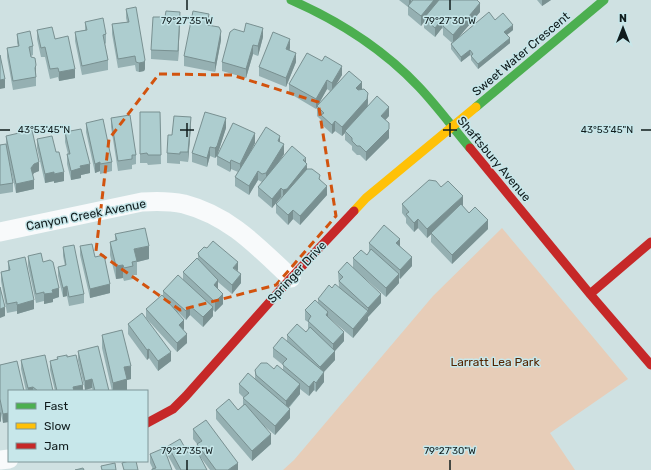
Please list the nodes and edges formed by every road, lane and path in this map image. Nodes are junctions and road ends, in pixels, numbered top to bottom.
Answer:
1 (291, 0) edge
2 (604, 0) edge
3 (453, 127) junction
4 (0, 232) edge
5 (651, 242) edge
6 (291, 278) junction
7 (590, 294) junction
8 (651, 365) edge
9 (148, 422) edge

1 - 3 street, Shaftsbury Avenue
2 - 3 street, Sweet Water Crescent
3 - 6 street, Springer Drive
3 - 7 street, Shaftsbury Avenue
4 - 6 street, Canyon Creek Avenue
5 - 7 street
6 - 9 street, Springer Drive
7 - 8 street, Shaftsbury Avenue

